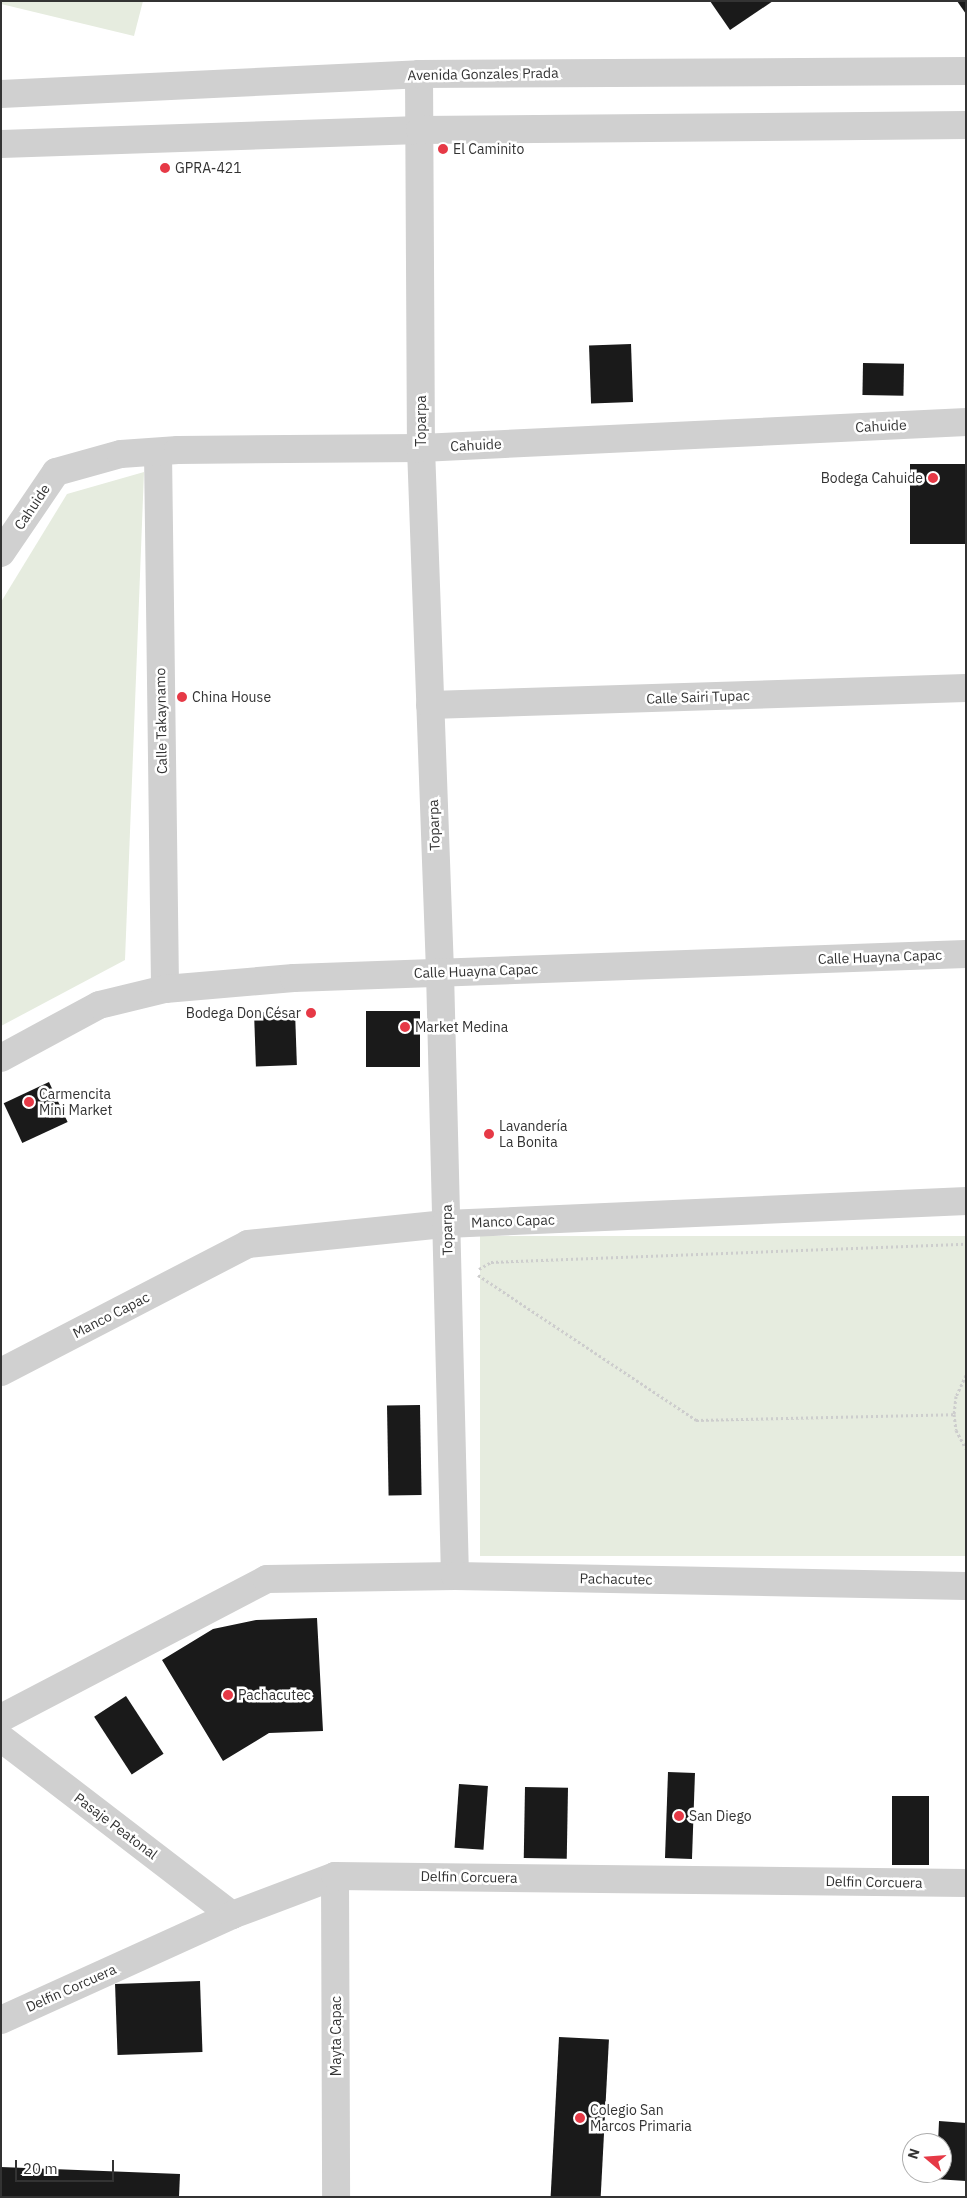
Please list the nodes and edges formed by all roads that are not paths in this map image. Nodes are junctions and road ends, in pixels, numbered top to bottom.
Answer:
1 (966, 71) edge
2 (419, 74) junction
3 (1, 94) edge
4 (966, 125) edge
5 (420, 130) junction
6 (1, 144) edge
7 (966, 422) edge
8 (422, 448) junction
9 (158, 452) junction
10 (1, 553) edge
11 (966, 688) edge
12 (430, 706) junction
13 (966, 954) edge
14 (440, 972) junction
15 (165, 989) junction
16 (1, 1058) edge
17 (966, 1201) edge
18 (446, 1224) junction
19 (1, 1372) edge
20 (455, 1576) junction
21 (966, 1586) edge
22 (1, 1718) edge
23 (1, 1738) edge
24 (335, 1876) junction
25 (966, 1883) edge
26 (232, 1915) junction
27 (1, 2020) edge
28 (336, 2197) edge

1 - 2 street, Avenida Gonzales Prada
2 - 3 street, Avenida Gonzales Prada
2 - 5 street, Toparpa
4 - 5 street
5 - 6 street
5 - 8 street, Toparpa
7 - 8 street, Cahuide
8 - 9 street, Cahuide
8 - 12 street, Toparpa
9 - 10 street, Cahuide
9 - 15 street, Calle Takaynamo
11 - 12 street, Calle Sairi Tupac
12 - 14 street, Toparpa
13 - 14 street, Calle Huayna Capac
14 - 15 street, Calle Huayna Capac
14 - 18 street, Toparpa
15 - 16 street, Calle Huayna Capac
17 - 18 street, Manco Capac
18 - 19 street, Manco Capac
18 - 20 street, Toparpa
20 - 21 street, Pachacutec
20 - 22 street, Pachacutec
23 - 26 street, Pasaje Peatonal
24 - 25 street, Delfin Corcuera
24 - 26 street, Delfin Corcuera
24 - 28 street, Mayta Capac
26 - 27 street, Delfin Corcuera

